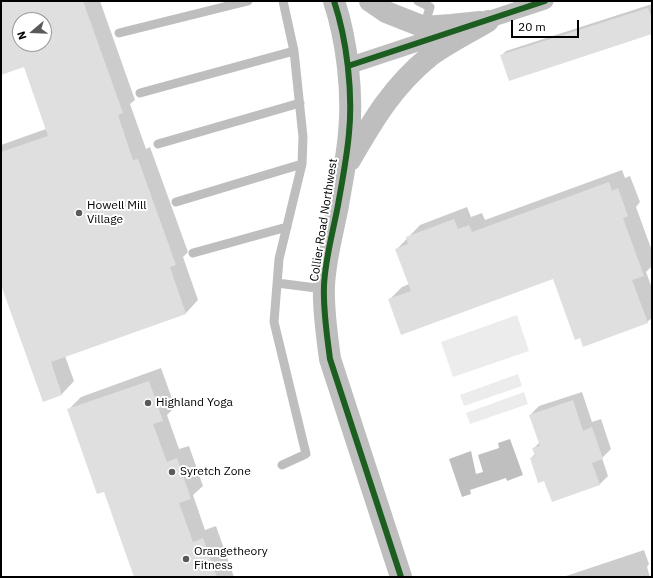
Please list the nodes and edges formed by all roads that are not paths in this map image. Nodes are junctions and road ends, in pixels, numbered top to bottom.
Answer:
1 (248, 1) edge
2 (283, 1) edge
3 (334, 1) edge
4 (370, 1) edge
5 (418, 1) edge
6 (545, 1) edge
7 (488, 21) junction
8 (424, 27) junction
9 (119, 32) dead end
10 (294, 51) junction
11 (348, 66) junction
12 (140, 93) dead end
13 (300, 103) junction
14 (158, 144) dead end
15 (302, 164) junction
16 (343, 172) junction
17 (176, 202) dead end
18 (287, 227) junction
19 (193, 253) dead end
20 (278, 283) junction
21 (324, 289) junction
22 (282, 465) dead end
23 (402, 577) edge

1 - 9 lane
2 - 10 lane
3 - 11 street, Collier Road Northwest
4 - 8 street
5 - 8 lane
6 - 7 street
7 - 8 street
7 - 11 street
7 - 16 street
10 - 12 lane
10 - 13 lane
11 - 16 street, Collier Road Northwest
13 - 14 lane
13 - 15 lane
15 - 17 lane
15 - 18 lane
16 - 21 street, Collier Road Northwest
18 - 19 lane
18 - 20 lane
20 - 21 lane
20 - 22 lane
21 - 23 street, Collier Road Northwest

